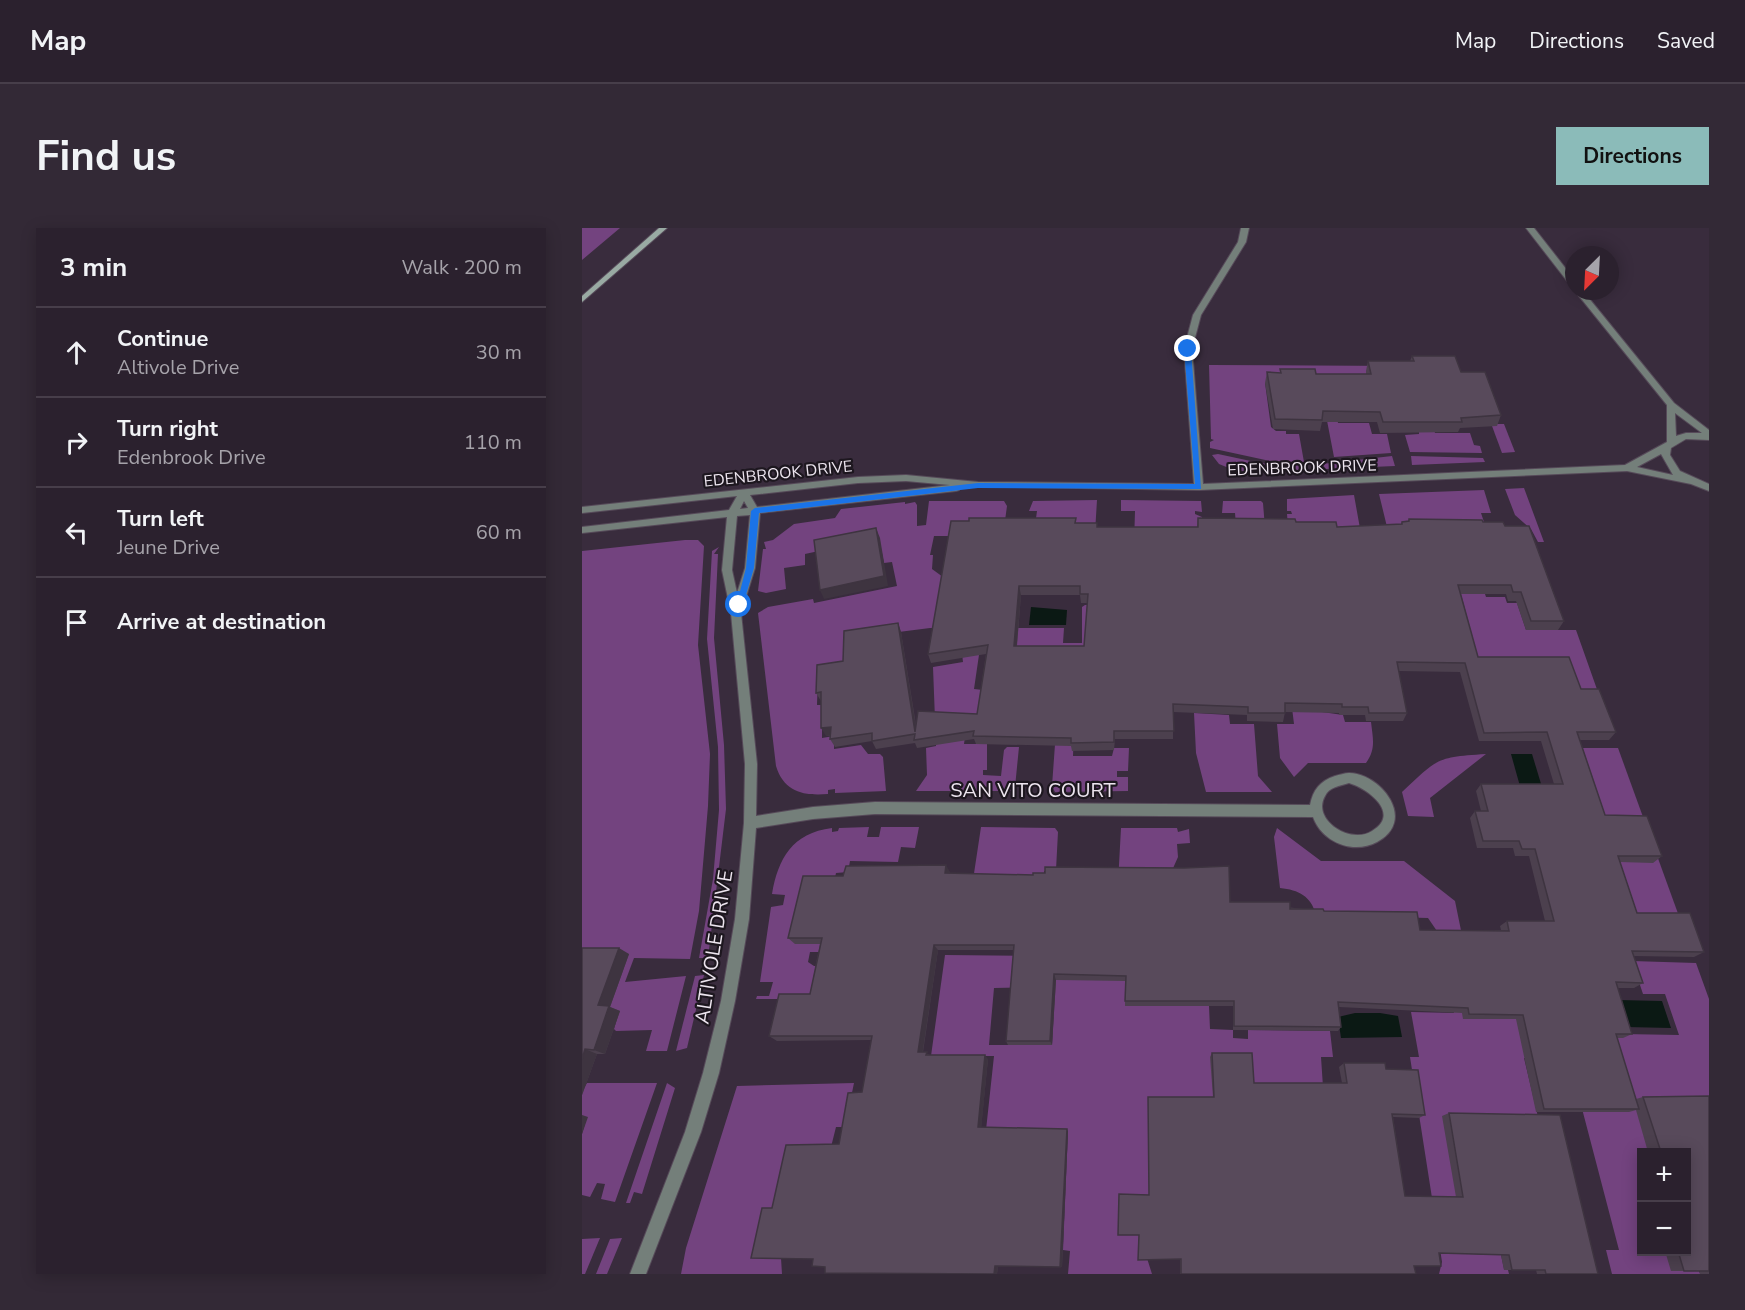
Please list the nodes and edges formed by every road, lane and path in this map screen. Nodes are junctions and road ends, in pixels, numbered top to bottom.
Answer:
1 (663, 228) edge
2 (1245, 228) edge
3 (1530, 228) edge
4 (1565, 273) edge
5 (582, 300) edge
6 (1587, 300) edge
7 (1671, 405) junction
8 (1709, 436) edge
9 (1669, 444) junction
10 (1628, 468) junction
11 (1689, 481) junction
12 (978, 485) junction
13 (1199, 487) junction
14 (1706, 489) edge
15 (744, 493) junction
16 (582, 510) edge
17 (755, 511) junction
18 (732, 514) junction
19 (582, 530) edge
20 (736, 613) junction
21 (1316, 811) junction
22 (750, 823) junction
23 (638, 1274) edge

1 - 5 street
2 - 13 street
3 - 4 street
6 - 7 street
7 - 8 street
7 - 9 street
8 - 9 street
9 - 10 street
9 - 11 street
10 - 11 street
10 - 13 street, EDENBROOK DRIVE
11 - 14 street
12 - 13 street, EDENBROOK DRIVE
12 - 15 street, EDENBROOK DRIVE
12 - 17 street, EDENBROOK DRIVE
15 - 16 street, EDENBROOK DRIVE
15 - 17 street
15 - 18 street, ALTIVOLE DRIVE
17 - 18 street, EDENBROOK DRIVE
17 - 20 street, ALTIVOLE DRIVE
18 - 19 street, EDENBROOK DRIVE
18 - 20 street, ALTIVOLE DRIVE
20 - 22 street, ALTIVOLE DRIVE
21 - 21 street
21 - 22 street, SAN VITO COURT
22 - 23 street, ALTIVOLE DRIVE

